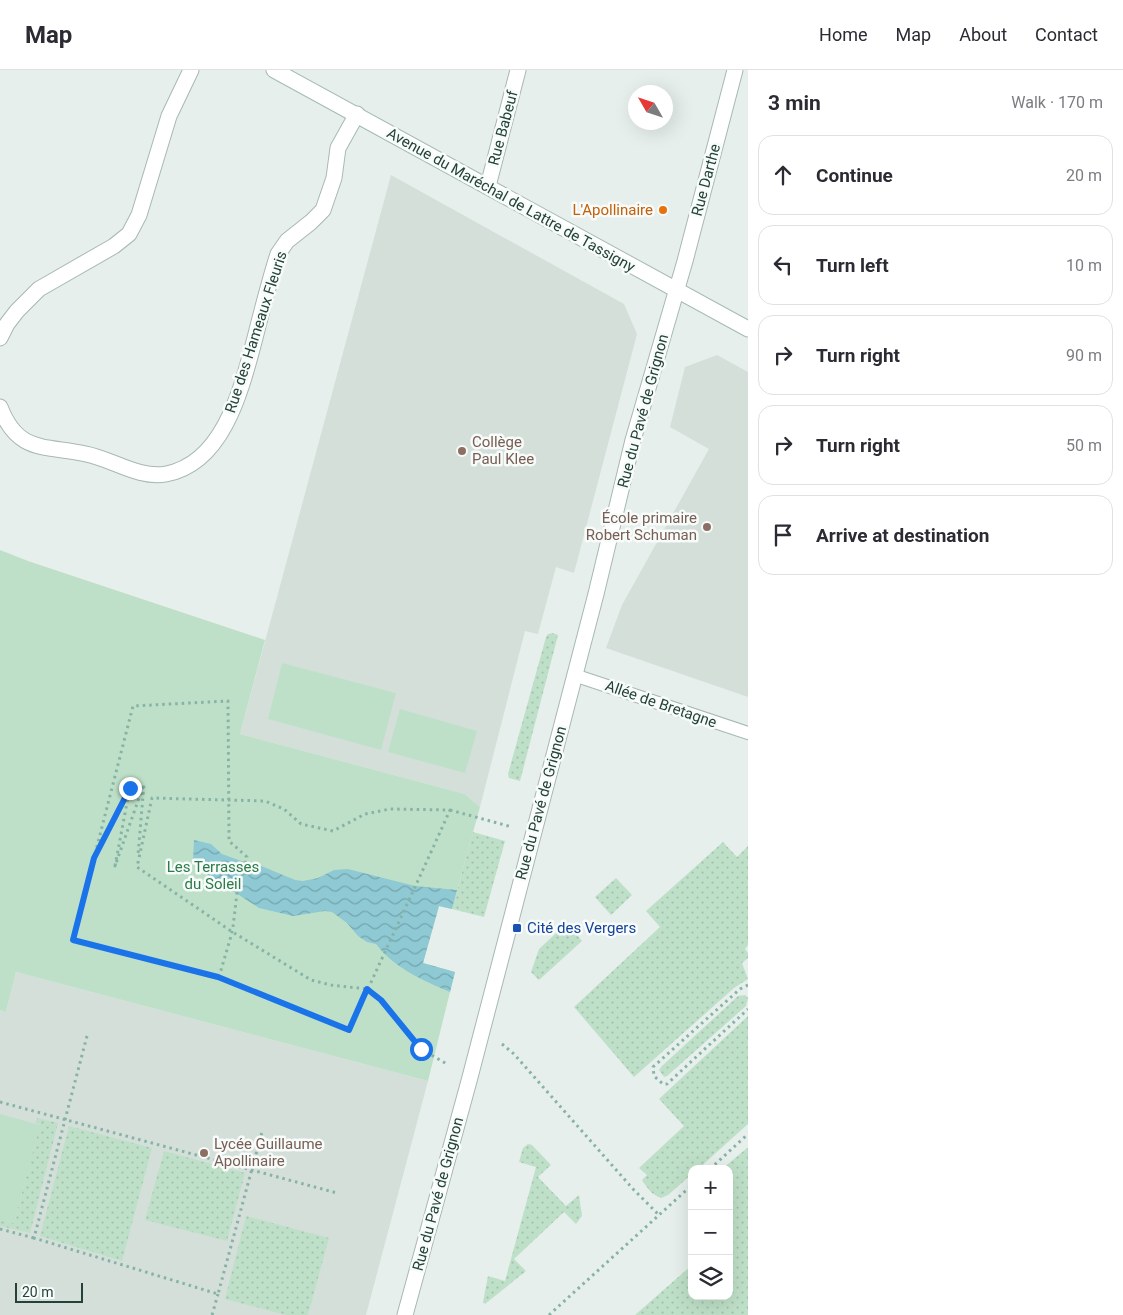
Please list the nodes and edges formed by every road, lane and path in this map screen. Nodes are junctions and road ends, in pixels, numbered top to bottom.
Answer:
1 (191, 70) edge
2 (274, 70) edge
3 (518, 70) edge
4 (735, 70) edge
5 (357, 114) junction
6 (488, 186) junction
7 (676, 290) junction
8 (748, 329) edge
9 (0, 338) edge
10 (1, 413) edge
11 (574, 675) junction
12 (748, 733) edge
13 (229, 800) junction
14 (450, 810) junction
15 (512, 827) dead end
16 (94, 858) junction
17 (137, 867) junction
18 (231, 931) junction
19 (218, 977) junction
20 (748, 985) edge
21 (367, 989) junction
22 (748, 1009) edge
23 (87, 1036) dead end
24 (502, 1044) dead end
25 (447, 1064) dead end
26 (0, 1102) edge
27 (65, 1120) junction
28 (262, 1132) dead end
29 (748, 1134) edge
30 (714, 1165) edge
31 (251, 1170) junction
32 (688, 1189) edge
33 (337, 1193) dead end
34 (659, 1215) junction
35 (0, 1229) edge
36 (34, 1238) junction
37 (218, 1294) junction
38 (212, 1315) edge
39 (405, 1315) edge
40 (549, 1315) edge

1 - 9 street
2 - 5 street, Avenue du Maréchal de Lattre de Tassigny
3 - 6 street, Rue Babeuf
4 - 7 street, Rue Darthe
5 - 6 street, Avenue du Maréchal de Lattre de Tassigny
5 - 10 street, Rue des Hameaux Fleuris
6 - 7 street, Avenue du Maréchal de Lattre de Tassigny
7 - 8 street, Avenue du Maréchal de Lattre de Tassigny
7 - 11 street, Rue du Pavé de Grignon
11 - 12 lane, Allée de Bretagne
11 - 39 street, Rue du Pavé de Grignon
13 - 14 path
13 - 16 path
13 - 17 path
13 - 18 path
14 - 15 path
14 - 21 path
16 - 17 path
16 - 19 path
17 - 18 path
18 - 19 path
18 - 21 path
19 - 21 path
20 - 22 path
21 - 25 path
23 - 27 path
24 - 34 path
26 - 27 path
27 - 31 path
27 - 36 path
28 - 31 path
29 - 30 path
31 - 33 path
31 - 37 path
32 - 34 path
34 - 40 path
35 - 36 path
36 - 37 path
37 - 38 path

